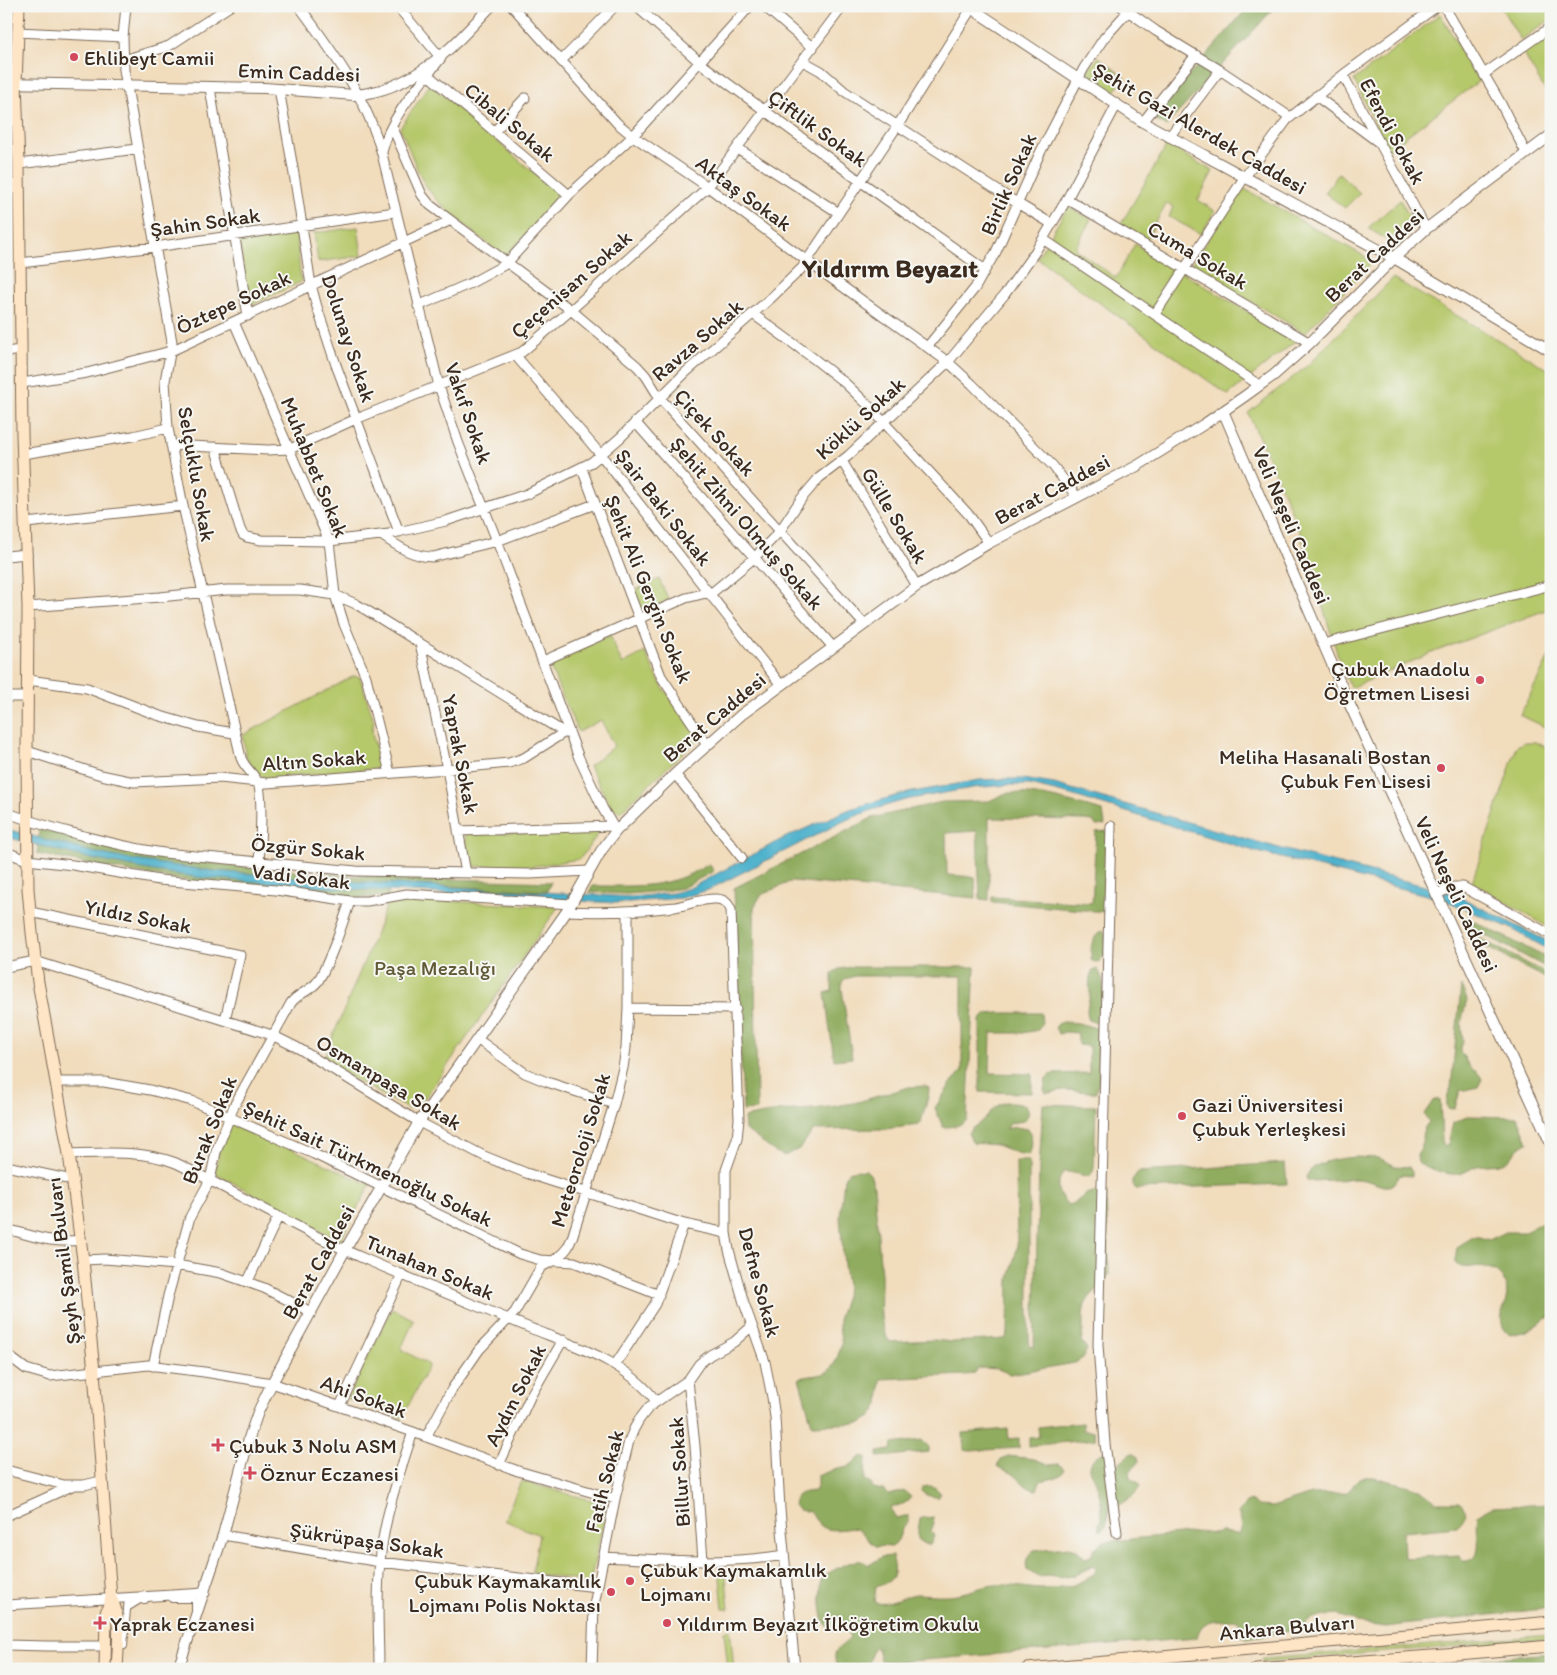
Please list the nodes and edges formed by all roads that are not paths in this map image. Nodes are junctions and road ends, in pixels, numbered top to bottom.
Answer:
1 (19, 6) edge
2 (126, 6) edge
3 (230, 6) edge
4 (299, 6) edge
5 (397, 6) edge
6 (491, 6) edge
7 (512, 6) edge
8 (615, 6) edge
9 (636, 6) edge
10 (750, 6) edge
11 (764, 6) edge
12 (842, 6) edge
13 (1437, 6) edge
14 (1444, 6) edge
15 (970, 7) edge
16 (1127, 8) edge
17 (1551, 27) edge
18 (17, 32) junction
19 (123, 37) junction
20 (813, 48) junction
21 (1196, 56) junction
22 (441, 58) junction
23 (124, 60) junction
24 (803, 61) junction
25 (561, 62) junction
26 (700, 63) junction
27 (1220, 70) junction
28 (1484, 74) junction
29 (428, 75) junction
30 (1343, 75) junction
31 (1078, 80) junction
32 (11, 83) edge
33 (126, 87) junction
34 (210, 88) junction
35 (279, 89) junction
36 (359, 95) junction
37 (1316, 96) junction
38 (525, 98) dead end
39 (1116, 106) junction
40 (764, 111) junction
41 (1290, 116) junction
42 (1142, 122) junction
43 (898, 125) junction
44 (392, 126) junction
45 (494, 132) junction
46 (1551, 135) edge
47 (633, 136) junction
48 (1169, 137) junction
49 (1380, 143) junction
50 (737, 148) junction
51 (137, 149) junction
52 (1526, 153) junction
53 (382, 154) junction
54 (19, 164) junction
55 (1244, 178) junction
56 (860, 181) junction
57 (708, 187) junction
58 (569, 195) junction
59 (1067, 199) junction
60 (1017, 203) junction
61 (395, 212) junction
62 (839, 213) junction
63 (449, 221) junction
64 (1052, 224) junction
65 (303, 226) junction
66 (1426, 229) junction
67 (234, 235) junction
68 (1043, 239) junction
69 (403, 244) junction
70 (155, 246) junction
71 (1394, 258) junction
72 (807, 261) junction
73 (20, 263) junction
74 (506, 264) junction
75 (1186, 268) junction
76 (986, 270) junction
77 (311, 285) junction
78 (418, 306) junction
79 (571, 310) junction
80 (753, 314) junction
81 (1155, 314) junction
82 (248, 316) junction
83 (234, 322) junction
84 (1310, 342) junction
85 (928, 346) junction
86 (21, 350) junction
87 (171, 350) junction
88 (1551, 350) edge
89 (6, 352) edge
90 (515, 355) junction
91 (948, 362) junction
92 (22, 383) junction
93 (439, 386) junction
94 (1260, 386) junction
95 (660, 397) junction
96 (1223, 412) junction
97 (356, 419) junction
98 (884, 421) junction
99 (635, 422) junction
100 (168, 428) junction
101 (171, 445) junction
102 (215, 447) junction
103 (290, 449) junction
104 (23, 454) junction
105 (601, 455) junction
106 (842, 461) junction
107 (582, 469) junction
108 (1077, 497) junction
109 (595, 504) junction
110 (183, 506) junction
111 (485, 510) junction
112 (26, 523) junction
113 (780, 531) junction
114 (399, 532) junction
115 (382, 535) junction
116 (329, 541) junction
117 (497, 541) junction
118 (989, 543) junction
119 (27, 554) junction
120 (6, 556) edge
121 (754, 558) junction
122 (1551, 585) edge
123 (917, 586) junction
124 (203, 592) junction
125 (710, 593) junction
126 (335, 595) junction
127 (28, 607) junction
128 (639, 619) junction
129 (864, 624) junction
130 (420, 642) junction
131 (1323, 644) junction
132 (833, 647) junction
133 (542, 661) junction
134 (28, 680) junction
135 (781, 685) junction
136 (27, 697) junction
137 (6, 698) edge
138 (566, 732) junction
139 (234, 733) junction
140 (707, 745) junction
141 (27, 751) junction
142 (447, 770) junction
143 (390, 773) junction
144 (675, 774) junction
145 (258, 783) junction
146 (6, 812) edge
147 (27, 821) junction
148 (1111, 826) dead end
149 (615, 828) junction
150 (458, 831) junction
151 (6, 852) edge
152 (27, 855) junction
153 (742, 858) dead end
154 (260, 862) junction
155 (589, 871) junction
156 (466, 873) junction
157 (1436, 894) junction
158 (350, 901) junction
159 (728, 904) joint
160 (569, 908) junction
161 (30, 912) junction
162 (628, 912) junction
163 (1551, 935) edge
164 (35, 961) junction
165 (6, 967) edge
166 (628, 1008) junction
167 (736, 1009) junction
168 (225, 1020) junction
169 (272, 1035) junction
170 (477, 1039) junction
171 (57, 1082) junction
172 (614, 1104) junction
173 (229, 1117) junction
174 (419, 1122) junction
175 (1551, 1144) edge
176 (69, 1154) junction
177 (6, 1166) edge
178 (72, 1180) junction
179 (210, 1180) junction
180 (382, 1186) junction
181 (587, 1192) junction
182 (278, 1217) junction
183 (684, 1224) junction
184 (6, 1229) edge
185 (726, 1233) junction
186 (81, 1240) junction
187 (345, 1250) junction
188 (83, 1260) junction
189 (553, 1261) junction
190 (176, 1265) junction
191 (402, 1274) junction
192 (248, 1281) junction
193 (659, 1295) junction
194 (311, 1312) junction
195 (509, 1318) junction
196 (752, 1326) junction
197 (563, 1340) junction
198 (6, 1354) edge
199 (615, 1365) junction
200 (153, 1366) junction
201 (94, 1371) junction
202 (688, 1380) junction
203 (272, 1383) junction
204 (656, 1401) junction
205 (340, 1406) junction
206 (413, 1432) junction
207 (426, 1437) junction
208 (499, 1465) junction
209 (6, 1470) edge
210 (101, 1481) junction
211 (72, 1486) junction
212 (615, 1499) junction
213 (6, 1516) edge
214 (1117, 1533) dead end
215 (223, 1535) junction
216 (784, 1555) junction
217 (602, 1557) junction
218 (703, 1561) junction
219 (380, 1562) junction
220 (597, 1587) junction
221 (204, 1593) junction
222 (128, 1597) junction
223 (111, 1598) junction
224 (6, 1605) edge
225 (127, 1608) junction
226 (1551, 1622) edge
227 (6, 1644) edge
228 (105, 1646) junction
229 (1551, 1646) edge
230 (104, 1669) edge
231 (117, 1669) edge
232 (122, 1669) edge
233 (173, 1669) edge
234 (178, 1669) edge
235 (379, 1669) edge
236 (592, 1669) edge
237 (795, 1669) edge
238 (1027, 1669) edge
239 (1256, 1669) edge

1 - 18 main road
2 - 19 street, Selçuklu Sokak
3 - 23 street
4 - 36 street, Vakıf Sokak
5 - 22 street
6 - 22 street, Emin Caddesi
7 - 25 street, Aktaş Sokak
8 - 25 street
9 - 26 street, Çiftlik Sokak
10 - 26 street
11 - 20 street
12 - 20 street, Çeçenisan Sokak
13 - 30 street
14 - 28 street
15 - 31 street, Şehit Gazi Alerdek Caddesi
15 - 43 street, Ravza Sokak
16 - 21 street
16 - 31 street, Birlik Sokak
17 - 28 street
18 - 19 street
18 - 32 main road
19 - 23 street, Selçuklu Sokak
20 - 24 street, Çeçenisan Sokak
21 - 27 street
21 - 42 street
22 - 29 street
22 - 36 street, Emin Caddesi
23 - 33 street, Selçuklu Sokak
24 - 40 street, Çeçenisan Sokak
24 - 43 street
25 - 47 street, Aktaş Sokak
26 - 40 street, Çiftlik Sokak
26 - 47 street
27 - 41 street
27 - 48 street
28 - 52 street
29 - 44 street
29 - 45 street, Cibali Sokak
30 - 37 street
30 - 49 street, Efendi Sokak
31 - 39 street, Şehit Gazi Alerdek Caddesi
31 - 60 street, Birlik Sokak
32 - 33 street, Emin Caddesi
32 - 54 main road
33 - 34 street, Emin Caddesi
33 - 51 street, Selçuklu Sokak
34 - 35 street, Emin Caddesi
34 - 67 street
35 - 36 street, Emin Caddesi
35 - 65 street, Dolunay Sokak
36 - 53 street, Vakıf Sokak
37 - 41 street
37 - 49 street
38 - 45 street
39 - 42 street, Şehit Gazi Alerdek Caddesi
39 - 59 street, Köklü Sokak
40 - 50 street, Çeçenisan Sokak
40 - 56 street, Çiftlik Sokak
41 - 55 street
42 - 48 street, Şehit Gazi Alerdek Caddesi
43 - 56 street, Ravza Sokak
43 - 60 street
44 - 53 street
44 - 63 street, Çiçek Sokak
45 - 58 street, Cibali Sokak
46 - 52 street, Berat Caddesi
47 - 57 street, Aktaş Sokak
47 - 58 street
48 - 55 street, Şehit Gazi Alerdek Caddesi
49 - 66 street, Efendi Sokak
50 - 57 street, Çeçenisan Sokak
50 - 62 street
51 - 54 street
51 - 70 street, Selçuklu Sokak
52 - 66 street, Berat Caddesi
53 - 61 street, Vakıf Sokak
54 - 73 main road
55 - 71 street, Şehit Gazi Alerdek Caddesi
55 - 75 street
56 - 62 street, Ravza Sokak
56 - 76 street, Çiftlik Sokak
57 - 72 street, Aktaş Sokak
57 - 79 street, Çeçenisan Sokak
58 - 74 street
59 - 64 street, Köklü Sokak
59 - 75 street, Cuma Sokak
60 - 64 street
60 - 76 street, Birlik Sokak
61 - 65 street, Şahin Sokak
61 - 69 street, Vakıf Sokak
62 - 72 street, Ravza Sokak
63 - 69 street, Öztepe Sokak
63 - 74 street, Çiçek Sokak
64 - 68 street, Köklü Sokak
65 - 67 street, Şahin Sokak
65 - 77 street, Dolunay Sokak
66 - 71 street, Berat Caddesi
67 - 70 street, Şahin Sokak
67 - 82 street
68 - 81 street
68 - 91 street, Köklü Sokak
69 - 77 street, Öztepe Sokak
69 - 78 street, Vakıf Sokak
70 - 73 street, Şahin Sokak
70 - 87 street, Selçuklu Sokak
71 - 84 street, Berat Caddesi
71 - 88 street, Şehit Gazi Alerdek Caddesi
72 - 80 street, Ravza Sokak
72 - 85 street, Aktaş Sokak
73 - 86 main road
74 - 78 street
74 - 79 street, Çiçek Sokak
75 - 81 street
75 - 84 street, Cuma Sokak
76 - 85 street, Birlik Sokak
77 - 82 street, Öztepe Sokak
77 - 97 street, Dolunay Sokak
78 - 93 street, Vakıf Sokak
79 - 90 street, Çeçenisan Sokak
79 - 95 street, Çiçek Sokak
80 - 95 street, Ravza Sokak
80 - 98 street
81 - 94 street
82 - 83 street, Öztepe Sokak
83 - 87 street, Öztepe Sokak
83 - 103 street, Muhabbet Sokak
84 - 94 street, Berat Caddesi
85 - 91 street, Aktaş Sokak
86 - 89 street
86 - 92 main road
87 - 92 street, Öztepe Sokak
87 - 100 street, Selçuklu Sokak
90 - 93 street, Çeçenisan Sokak
90 - 105 street, Şair Baki Sokak
91 - 98 street, Köklü Sokak
91 - 108 street, Aktaş Sokak
92 - 104 main road
93 - 97 street, Çeçenisan Sokak
93 - 111 street, Vakıf Sokak
94 - 96 street, Berat Caddesi
95 - 99 street, Ravza Sokak
95 - 113 street, Çiçek Sokak
96 - 108 street, Berat Caddesi
96 - 131 street, Veli Neşeli Caddesi
97 - 103 street, Çeçenisan Sokak
97 - 114 street, Dolunay Sokak
98 - 106 street, Köklü Sokak
98 - 118 street
99 - 105 street, Ravza Sokak
99 - 121 street, Şehit Zihni Olmuş Sokak
100 - 101 street, Selçuklu Sokak
100 - 104 street
101 - 102 street, Çeçenisan Sokak
101 - 110 street, Selçuklu Sokak
102 - 103 street, Çeçenisan Sokak
102 - 116 street, Ravza Sokak
103 - 116 street, Muhabbet Sokak
104 - 112 main road
105 - 107 street, Ravza Sokak
105 - 125 street, Şair Baki Sokak
106 - 113 street, Köklü Sokak
106 - 123 street, Gülle Sokak
107 - 109 street, Şehit Ali Gergin Sokak
107 - 111 street, Ravza Sokak
108 - 118 street, Berat Caddesi
109 - 117 street
109 - 128 street, Şehit Ali Gergin Sokak
110 - 112 street
110 - 124 street, Selçuklu Sokak
111 - 114 street, Ravza Sokak
111 - 117 street, Vakıf Sokak
112 - 119 main road
113 - 121 street, Köklü Sokak
113 - 129 street, Çiçek Sokak
114 - 115 street, Ravza Sokak
115 - 116 street, Ravza Sokak
115 - 117 street
116 - 126 street, Muhabbet Sokak
117 - 133 street, Vakıf Sokak
118 - 123 street, Berat Caddesi
119 - 120 street
119 - 127 main road
121 - 125 street, Köklü Sokak
121 - 132 street, Şehit Zihni Olmuş Sokak
122 - 131 street
123 - 129 street, Berat Caddesi
124 - 126 street
124 - 127 street
124 - 139 street, Selçuklu Sokak
125 - 128 street, Köklü Sokak
125 - 135 street, Şair Baki Sokak
126 - 130 street
126 - 143 street, Muhabbet Sokak
127 - 134 main road
128 - 133 street, Köklü Sokak
128 - 140 street, Şehit Ali Gergin Sokak
129 - 132 street, Berat Caddesi
130 - 138 street
130 - 142 street, Yaprak Sokak
131 - 157 street, Veli Neşeli Caddesi
132 - 135 street, Berat Caddesi
133 - 138 street, Vakıf Sokak
134 - 136 main road
134 - 139 street
135 - 140 street, Berat Caddesi
136 - 137 street
136 - 141 main road
138 - 142 street, Altın Sokak
138 - 149 street, Vakıf Sokak
139 - 145 street, Selçuklu Sokak
140 - 144 street, Berat Caddesi
141 - 145 street, Altın Sokak
141 - 147 main road
142 - 143 street, Altın Sokak
142 - 150 street, Yaprak Sokak
143 - 145 street, Altın Sokak
144 - 149 street, Berat Caddesi
144 - 153 street
145 - 154 street
146 - 147 street, Özgür Sokak
147 - 152 main road, Şeyh Şamil Bulvarı
147 - 154 street, Özgür Sokak
148 - 214 street
149 - 150 street
149 - 155 street, Berat Caddesi
150 - 156 street, Yaprak Sokak
151 - 152 street, Vadi Sokak
152 - 158 street, Vadi Sokak
152 - 161 main road, Şeyh Şamil Bulvarı
154 - 156 street, Özgür Sokak
155 - 156 street, Özgür Sokak
155 - 160 street, Berat Caddesi
157 - 163 street
157 - 175 street, Veli Neşeli Caddesi
158 - 160 street, Vadi Sokak
158 - 169 street, Burak Sokak
159 - 162 street, Vadi Sokak
159 - 167 street, Defne Sokak
160 - 162 street, Vadi Sokak
160 - 170 street, Berat Caddesi
161 - 164 main road, Şeyh Şamil Bulvarı
161 - 168 street, Yıldız Sokak
162 - 166 street, Meteoroloji Sokak
164 - 165 street
164 - 168 street, Osmanpaşa Sokak
164 - 171 main road, Şeyh Şamil Bulvarı
166 - 167 street
166 - 172 street, Meteoroloji Sokak
167 - 185 street, Defne Sokak
168 - 169 street, Osmanpaşa Sokak
169 - 173 street, Burak Sokak
169 - 174 street, Osmanpaşa Sokak
170 - 172 street
170 - 174 street, Berat Caddesi
171 - 173 street, Şehit Sait Türkmenoğlu Sokak
171 - 176 main road, Şeyh Şamil Bulvarı
172 - 181 street, Meteoroloji Sokak
173 - 179 street, Burak Sokak
173 - 180 street, Şehit Sait Türkmenoğlu Sokak
174 - 180 street, Berat Caddesi
174 - 181 street, Osmanpaşa Sokak
176 - 178 main road, Şeyh Şamil Bulvarı
176 - 179 street, Tunahan Sokak
177 - 178 street
178 - 186 main road, Şeyh Şamil Bulvarı
179 - 182 street, Tunahan Sokak
179 - 190 street, Burak Sokak
180 - 187 street, Berat Caddesi
180 - 189 street, Şehit Sait Türkmenoğlu Sokak
181 - 183 street, Osmanpaşa Sokak
181 - 189 street, Meteoroloji Sokak
182 - 187 street, Tunahan Sokak
182 - 192 street
183 - 185 street, Osmanpaşa Sokak
183 - 193 street
184 - 186 street
185 - 196 street, Defne Sokak
186 - 188 main road, Şeyh Şamil Bulvarı
187 - 191 street, Tunahan Sokak
187 - 194 street, Berat Caddesi
188 - 190 street
188 - 201 main road, Şeyh Şamil Bulvarı
189 - 193 street, Şehit Sait Türkmenoğlu Sokak
189 - 195 street, Meteoroloji Sokak
190 - 192 street
190 - 200 street, Burak Sokak
191 - 195 street, Tunahan Sokak
191 - 205 street
192 - 194 street
193 - 199 street
194 - 203 street, Berat Caddesi
195 - 197 street, Tunahan Sokak
195 - 207 street, Meteoroloji Sokak
196 - 202 street, Fatih Sokak
196 - 216 street, Defne Sokak
197 - 199 street, Tunahan Sokak
197 - 208 street, Aydın Sokak
198 - 201 street, Ahi Sokak
199 - 204 street, Tunahan Sokak
200 - 201 street, Ahi Sokak
200 - 203 street, Ahi Sokak
201 - 210 main road, Şeyh Şamil Bulvarı
202 - 204 street, Fatih Sokak
202 - 218 street, Billur Sokak
203 - 205 street, Ahi Sokak
203 - 215 street, Berat Caddesi
204 - 212 street, Fatih Sokak
205 - 206 street, Ahi Sokak
206 - 207 street, Ahi Sokak
206 - 219 street
207 - 208 street, Ahi Sokak
208 - 212 street, Ahi Sokak
209 - 211 street
210 - 211 street
210 - 223 main road, Şeyh Şamil Bulvarı
211 - 213 street
212 - 217 street, Fatih Sokak
215 - 219 street, Şükrüpaşa Sokak
215 - 221 street, Berat Caddesi
216 - 218 street
216 - 237 street, Defne Sokak
217 - 218 street
217 - 220 street, Fatih Sokak
219 - 220 street, Şükrüpaşa Sokak
219 - 235 street
220 - 236 street, Fatih Sokak
221 - 222 street
221 - 234 street, Berat Caddesi
222 - 223 street
222 - 225 street
223 - 224 street
223 - 228 main road, Şeyh Şamil Bulvarı
223 - 231 main road
225 - 232 street
225 - 233 street
226 - 238 main road, Ankara Bulvarı
227 - 228 street
228 - 230 main road, Şeyh Şamil Bulvarı
229 - 239 main road, Ankara Bulvarı

